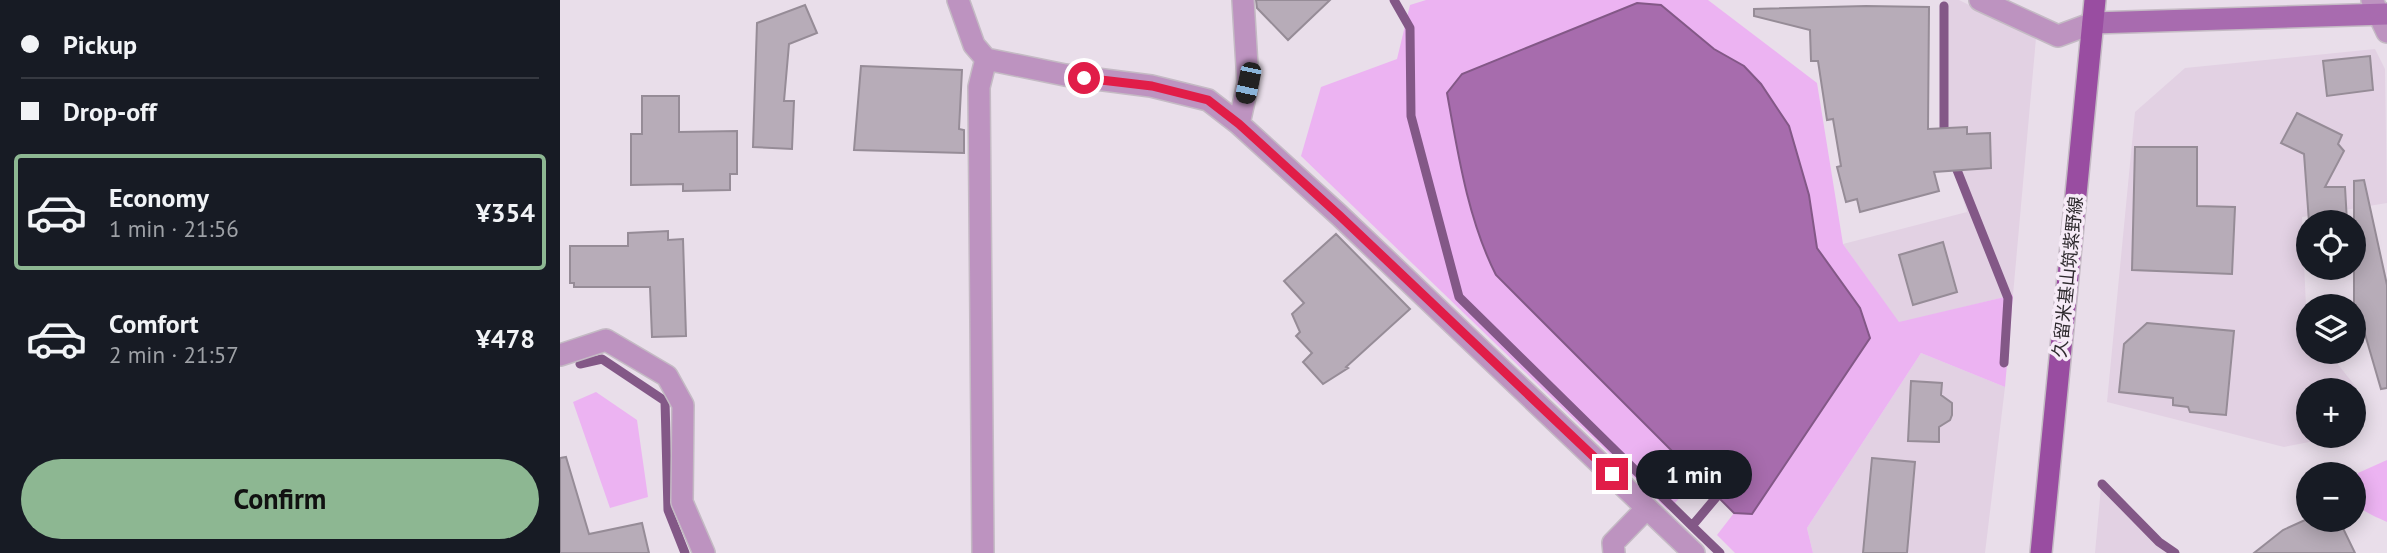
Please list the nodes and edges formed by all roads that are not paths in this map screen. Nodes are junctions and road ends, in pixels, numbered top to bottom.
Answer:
1 (958, 0) edge
2 (1243, 0) edge
3 (1980, 0) edge
4 (2095, 0) edge
5 (2381, 15) edge
6 (2093, 23) junction
7 (986, 59) junction
8 (1239, 124) junction
9 (560, 355) edge
10 (1647, 508) junction
11 (704, 553) edge
12 (983, 553) edge
13 (1614, 553) edge
14 (1694, 553) edge
15 (2041, 553) edge

1 - 7 street
2 - 8 street
3 - 6 street
4 - 6 main road, 久留米基山筑紫野線
5 - 6 street
6 - 15 main road, 久留米基山筑紫野線
7 - 8 street
7 - 12 street
8 - 10 street
9 - 11 street
10 - 13 street
10 - 14 street

